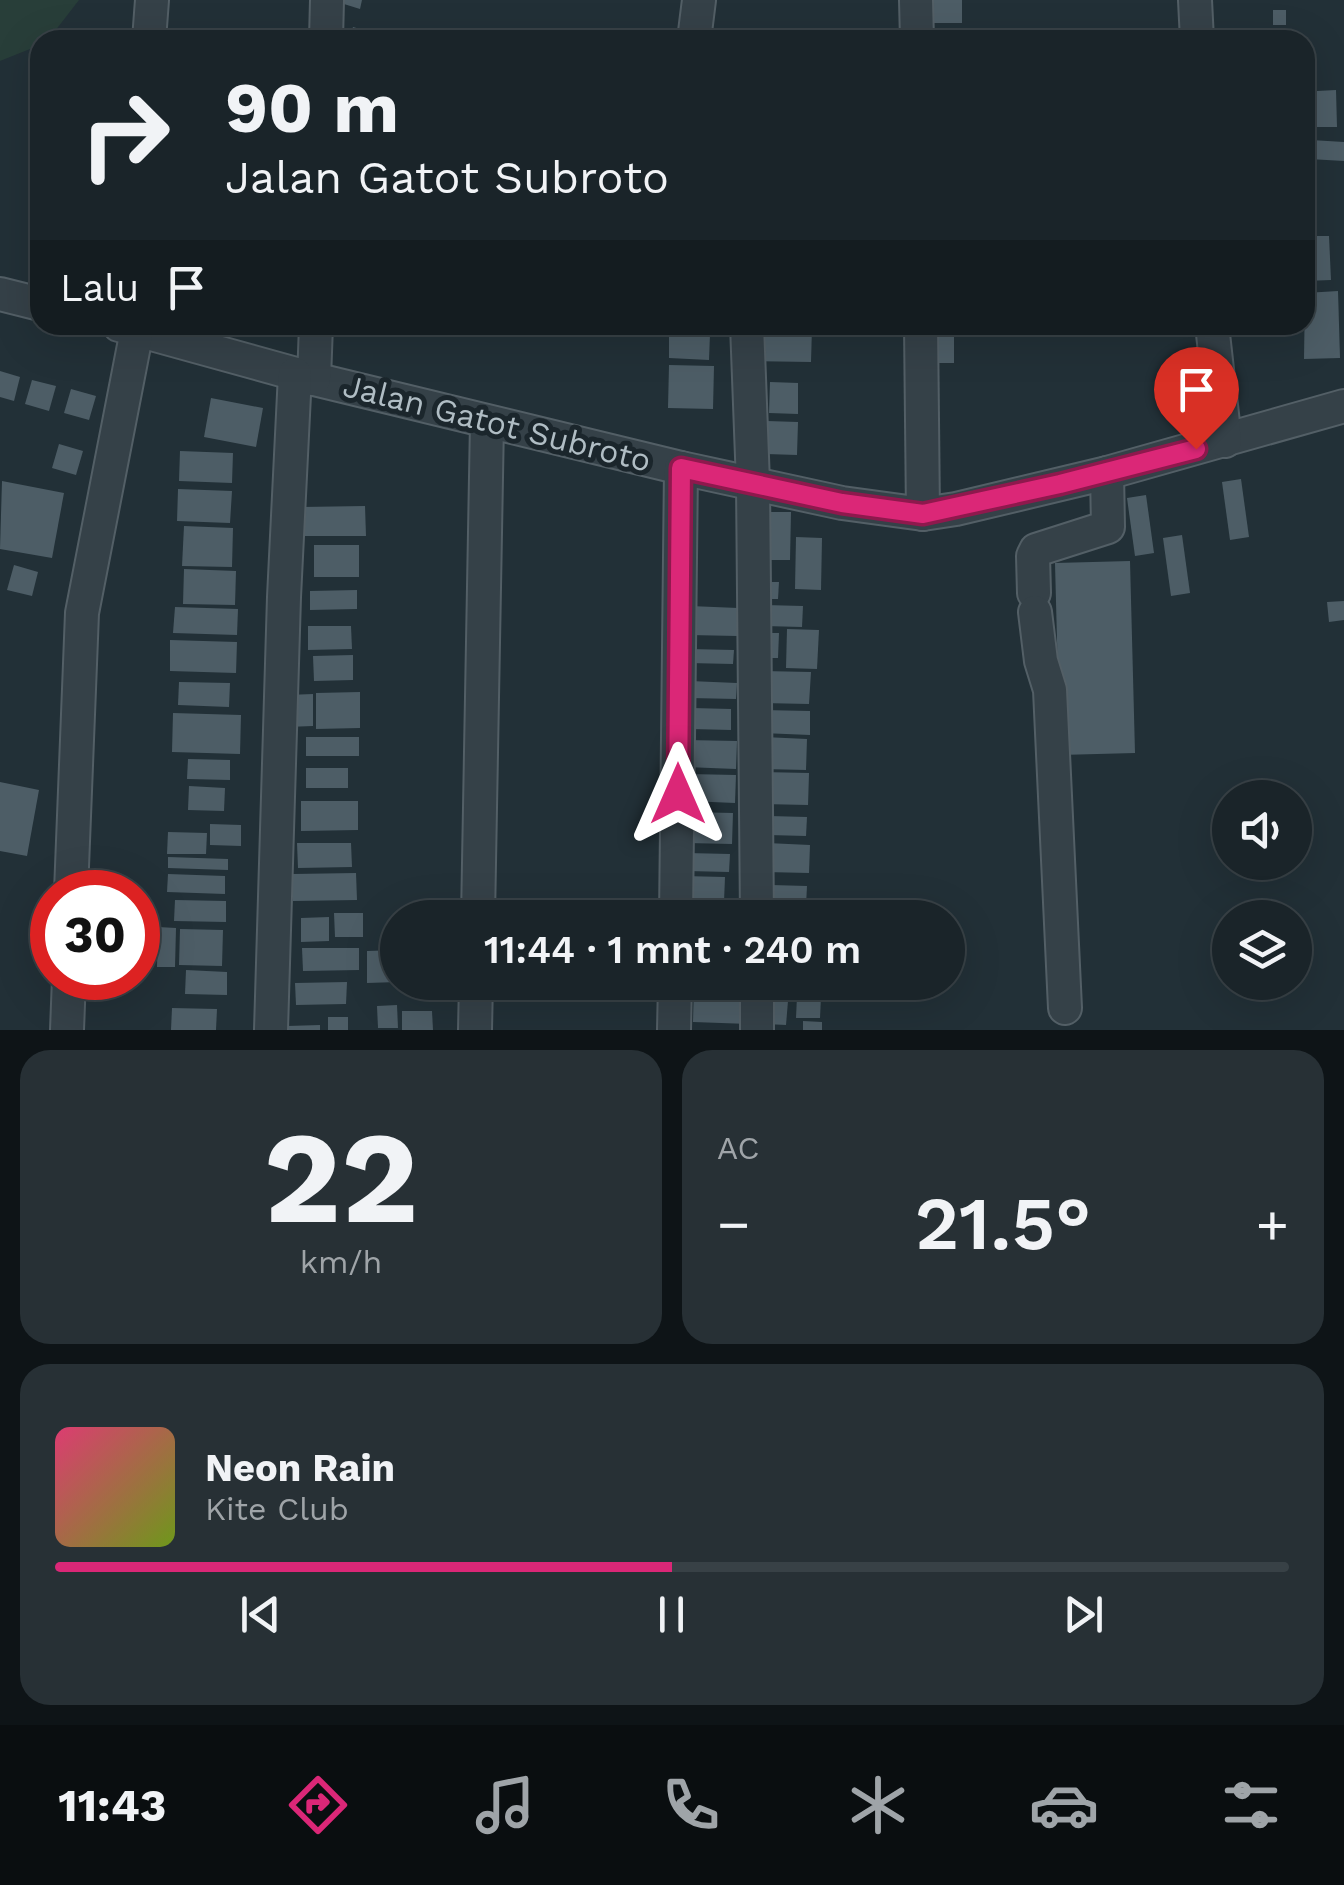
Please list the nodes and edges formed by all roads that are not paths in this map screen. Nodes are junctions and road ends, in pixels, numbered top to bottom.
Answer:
1 (152, 0) edge
2 (327, 0) edge
3 (699, 0) edge
4 (916, 0) edge
5 (1195, 0) edge
6 (150, 30) edge
7 (326, 30) edge
8 (695, 30) edge
9 (917, 30) edge
10 (1196, 30) edge
11 (1, 300) edge
12 (30, 303) edge
13 (130, 335) edge
14 (159, 335) edge
15 (314, 335) edge
16 (747, 335) edge
17 (921, 335) edge
18 (1213, 335) edge
19 (305, 376) junction
20 (1344, 406) edge
21 (487, 422) junction
22 (1225, 442) junction
23 (681, 468) junction
24 (1107, 473) junction
25 (754, 483) junction
26 (923, 514) junction
27 (72, 870) edge
28 (478, 900) edge
29 (676, 900) edge
30 (757, 900) edge
31 (68, 1000) edge
32 (476, 1000) edge
33 (675, 1000) edge
34 (757, 1000) edge
35 (1065, 1008) dead end
36 (67, 1030) edge
37 (272, 1030) edge
38 (475, 1030) edge
39 (674, 1030) edge
40 (758, 1030) edge

1 - 6 street
2 - 7 street
3 - 8 street
4 - 9 street
5 - 10 street
11 - 12 street
13 - 27 street
14 - 19 street, Jalan Gatot Subroto
15 - 19 street
16 - 25 street
17 - 26 street
18 - 22 street
19 - 21 street, Jalan Gatot Subroto
19 - 37 street
20 - 22 street, Jalan Gatot Subroto
21 - 23 street, Jalan Gatot Subroto
21 - 28 street
22 - 24 street, Jalan Gatot Subroto
23 - 25 street, Jalan Gatot Subroto
23 - 29 street
24 - 26 street, Jalan Gatot Subroto
24 - 35 street
25 - 26 street, Jalan Gatot Subroto
25 - 30 street
31 - 36 street
32 - 38 street
33 - 39 street
34 - 40 street

